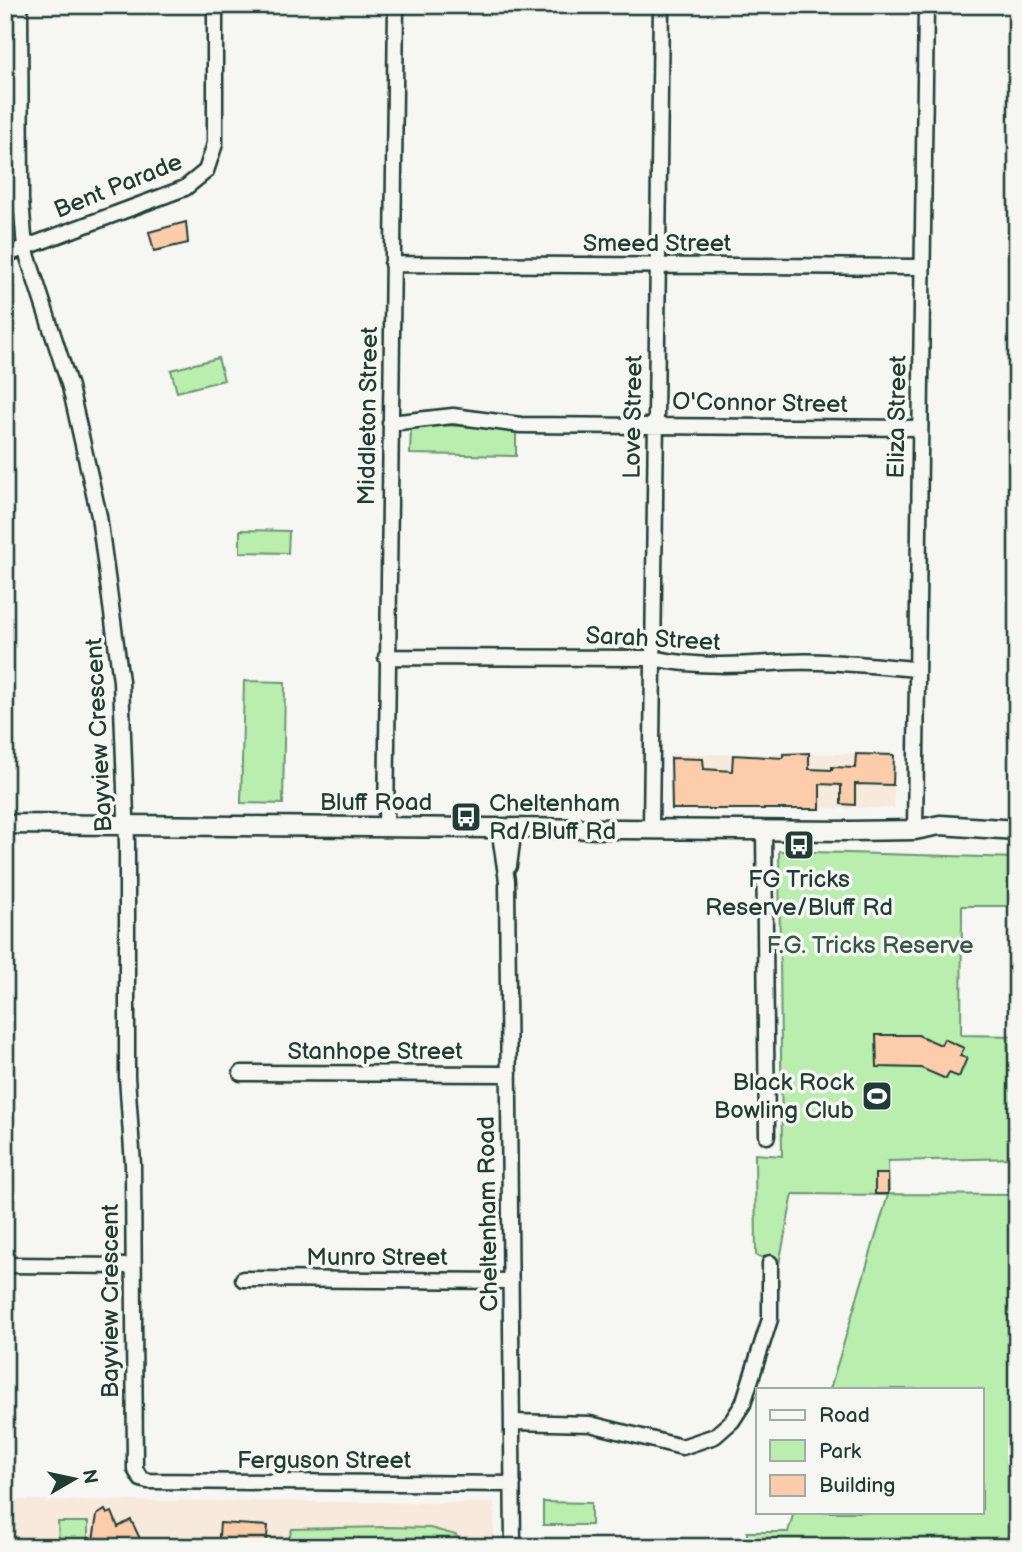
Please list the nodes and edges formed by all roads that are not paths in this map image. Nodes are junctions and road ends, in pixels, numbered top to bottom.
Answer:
1 (20, 5) edge
2 (215, 5) edge
3 (396, 5) edge
4 (661, 5) edge
5 (926, 5) edge
6 (25, 248) junction
7 (5, 255) edge
8 (392, 264) junction
9 (657, 266) junction
10 (922, 267) junction
11 (390, 423) junction
12 (656, 424) junction
13 (920, 428) junction
14 (386, 657) junction
15 (653, 658) junction
16 (917, 669) junction
17 (5, 824) edge
18 (126, 825) junction
19 (386, 827) junction
20 (506, 828) junction
21 (651, 829) junction
22 (764, 830) junction
23 (915, 830) junction
24 (1017, 830) edge
25 (241, 1073) dead end
26 (509, 1074) junction
27 (767, 1136) dead end
28 (770, 1263) dead end
29 (5, 1265) edge
30 (132, 1266) junction
31 (243, 1279) dead end
32 (511, 1280) junction
33 (513, 1422) junction
34 (136, 1475) joint
35 (513, 1484) junction
36 (513, 1547) edge

1 - 6 street, Bayview Crescent
2 - 6 street, Bent Parade
3 - 8 street, Middleton Street
4 - 9 street, Love Street
5 - 10 street, Eliza Street
6 - 7 street, Bent Parade
6 - 18 street, Bayview Crescent
8 - 9 street, Smeed Street
8 - 11 street, Middleton Street
9 - 10 street, Smeed Street
9 - 12 street, Love Street
10 - 13 street, Eliza Street
11 - 12 street, O'Connor Street
11 - 14 street, Middleton Street
12 - 13 street, O'Connor Street
12 - 15 street, Love Street
13 - 16 street, Eliza Street
14 - 15 street, Sarah Street
14 - 19 street, Middleton Street
15 - 16 street, Sarah Street
15 - 21 street, Love Street
16 - 23 street, Eliza Street
17 - 18 main road, Bluff Road
18 - 19 main road, Bluff Road
18 - 30 street, Bayview Crescent
19 - 20 main road, Bluff Road
20 - 21 main road, Bluff Road
20 - 26 street, Cheltenham Road
21 - 22 main road, Bluff Road
22 - 23 main road, Bluff Road
22 - 27 street
23 - 24 main road, Bluff Road
25 - 26 street, Stanhope Street
26 - 32 street, Cheltenham Road
28 - 33 street
29 - 30 street
30 - 34 street, Bayview Crescent
31 - 32 street, Munro Street
32 - 33 street, Cheltenham Road
33 - 35 street, Cheltenham Road
34 - 35 street, Ferguson Street
35 - 36 street, Cheltenham Road

